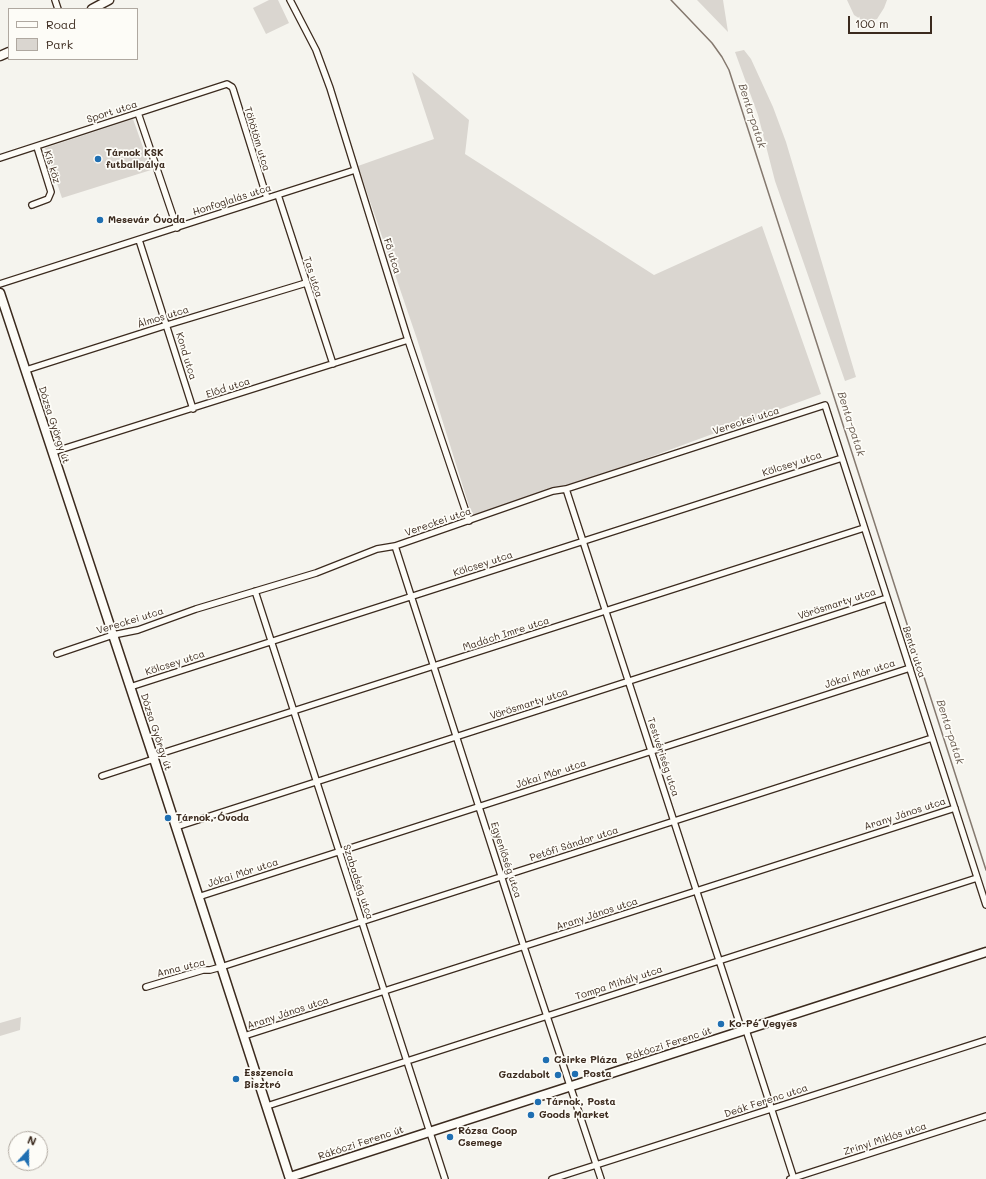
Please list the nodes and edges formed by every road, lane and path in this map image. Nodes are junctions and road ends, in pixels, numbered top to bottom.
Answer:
1 (109, 0) edge
2 (290, 0) edge
3 (94, 8) edge
4 (230, 85) joint
5 (138, 113) junction
6 (36, 147) junction
7 (0, 158) edge
8 (355, 170) junction
9 (278, 195) junction
10 (266, 198) junction
11 (32, 205) dead end
12 (176, 228) junction
13 (139, 240) junction
14 (306, 283) junction
15 (0, 284) edge
16 (0, 293) edge
17 (167, 325) junction
18 (408, 340) junction
19 (333, 364) junction
20 (26, 370) junction
21 (825, 405) joint
22 (193, 409) junction
23 (53, 452) junction
24 (842, 458) junction
25 (566, 489) junction
26 (469, 521) junction
27 (864, 528) junction
28 (584, 541) junction
29 (395, 546) junction
30 (256, 591) junction
31 (411, 596) junction
32 (887, 598) junction
33 (606, 611) junction
34 (113, 636) junction
35 (271, 641) junction
36 (57, 654) dead end
37 (434, 666) junction
38 (910, 668) junction
39 (629, 681) junction
40 (130, 687) junction
41 (294, 712) junction
42 (456, 736) junction
43 (932, 738) junction
44 (652, 751) junction
45 (153, 758) junction
46 (102, 776) dead end
47 (316, 781) junction
48 (479, 806) junction
49 (955, 808) junction
50 (674, 821) junction
51 (176, 827) junction
52 (339, 851) junction
53 (501, 877) junction
54 (977, 878) junction
55 (696, 891) junction
56 (198, 896) junction
57 (986, 905) edge
58 (362, 921) junction
59 (524, 947) junction
60 (986, 952) edge
61 (719, 961) junction
62 (221, 967) junction
63 (146, 987) dead end
64 (384, 992) junction
65 (547, 1016) junction
66 (744, 1030) junction
67 (244, 1036) junction
68 (986, 1040) edge
69 (406, 1061) junction
70 (570, 1087) junction
71 (266, 1106) junction
72 (771, 1109) junction
73 (986, 1116) edge
74 (429, 1132) junction
75 (596, 1165) junction
76 (288, 1178) edge
77 (445, 1179) edge
78 (552, 1179) edge
79 (600, 1179) edge
80 (792, 1179) edge

1 - 3 street
2 - 8 street, Fő utca
4 - 5 street, Sport utca
4 - 10 street, Töhötöm utca
5 - 6 street, Sport utca
5 - 12 street
6 - 7 street, Sport utca
6 - 11 street, Kis köz
8 - 9 street, Honfoglalás utca
8 - 18 street, Fő utca
9 - 10 street, Honfoglalás utca
9 - 14 street, Tas utca
10 - 12 street, Honfoglalás utca
12 - 13 street, Honfoglalás utca
13 - 15 street, Honfoglalás utca
13 - 17 street, Kond utca
14 - 17 street, Álmos utca
14 - 19 street, Tas utca
16 - 20 street, Dózsa György út
17 - 20 street, Álmos utca
17 - 22 street, Kond utca
18 - 19 street, Előd utca
18 - 26 street, Fő utca
19 - 22 street, Előd utca
20 - 23 street, Dózsa György út
21 - 24 street, Benta utca
21 - 25 street, Vereckei utca
22 - 23 street, Előd utca
23 - 34 street, Dózsa György út
24 - 27 street, Benta utca
24 - 28 street, Kölcsey utca
25 - 26 street, Vereckei utca
25 - 28 street, Testvériség utca
26 - 29 street, Vereckei utca
27 - 32 street, Benta utca
27 - 33 street, Madách Imre utca
28 - 31 street, Kölcsey utca
28 - 33 street, Testvériség utca
29 - 30 street, Vereckei utca
29 - 31 street, Egyenlőség utca
30 - 34 street, Vereckei utca
30 - 35 street, Szabadság utca
31 - 35 street, Kölcsey utca
31 - 37 street, Egyenlőség utca
32 - 38 street, Benta utca
32 - 39 street, Vörösmarty utca
33 - 37 street, Madách Imre utca
33 - 39 street, Testvériség utca
34 - 36 street, Vereckei utca
34 - 40 street, Dózsa György út
35 - 40 street, Kölcsey utca
35 - 41 street, Szabadság utca
37 - 41 street, Madách Imre utca
37 - 42 street, Egyenlőség utca
38 - 43 street, Benta utca
38 - 44 street, Jókai Mór utca
39 - 42 street, Vörösmarty utca
39 - 44 street, Testvériség utca
40 - 45 street, Dózsa György út
41 - 45 street, Madách Imre utca
41 - 47 street, Szabadság utca
42 - 47 street, Vörösmarty utca
42 - 48 street, Egyenlőség utca
43 - 49 street, Benta utca
43 - 50 street, Petőfi Sándor utca
44 - 48 street, Jókai Mór utca
44 - 50 street, Testvériség utca
45 - 46 street, Madách Imre utca
45 - 51 street, Dózsa György út
47 - 51 street, Vörösmarty utca
47 - 52 street, Szabadság utca
48 - 52 street, Jókai Mór utca
48 - 53 street, Egyenlőség utca
49 - 54 street, Benta utca
49 - 55 street, Arany János utca
50 - 53 street, Petőfi Sándor utca
50 - 55 street, Testvériség utca
51 - 56 street, Dózsa György út
52 - 56 street, Jókai Mór utca
52 - 58 street, Szabadság utca
53 - 58 street, Petőfi Sándor utca
53 - 59 street, Egyenlőség utca
54 - 57 street, Benta utca
54 - 61 street, Tompa Mihály utca
55 - 59 street, Arany János utca
55 - 61 street, Testvériség utca
56 - 62 street, Dózsa György út
58 - 62 street, Petőfi Sándor utca
58 - 64 street, Szabadság utca
59 - 64 street, Arany János utca
59 - 65 street, Egyenlőség utca
60 - 66 street, Rákóczi Ferenc út
61 - 65 street, Tompa Mihály utca
61 - 66 street, Testvériség utca
62 - 63 street, Anna utca
62 - 67 street, Dózsa György út
64 - 67 street, Arany János utca
64 - 69 street, Szabadság utca
65 - 69 street, Tompa Mihály utca
65 - 70 street, Egyenlőség utca
66 - 70 street, Rákóczi Ferenc út
66 - 72 street, Testvériség utca
67 - 71 street, Dózsa György út
68 - 72 street, Deák Ferenc utca
69 - 71 street, Tompa Mihály utca
69 - 74 street, Szabadság utca
70 - 74 street, Rákóczi Ferenc út
70 - 75 street, Egyenlőség utca
71 - 76 street, Dózsa György út
72 - 75 street, Deák Ferenc utca
72 - 80 street, Testvériség utca
73 - 80 street, Zrínyi Miklós utca
74 - 76 street, Rákóczi Ferenc út
74 - 77 street, Szabadság utca
75 - 78 street, Deák Ferenc utca
75 - 79 street, Egyenlőség utca

